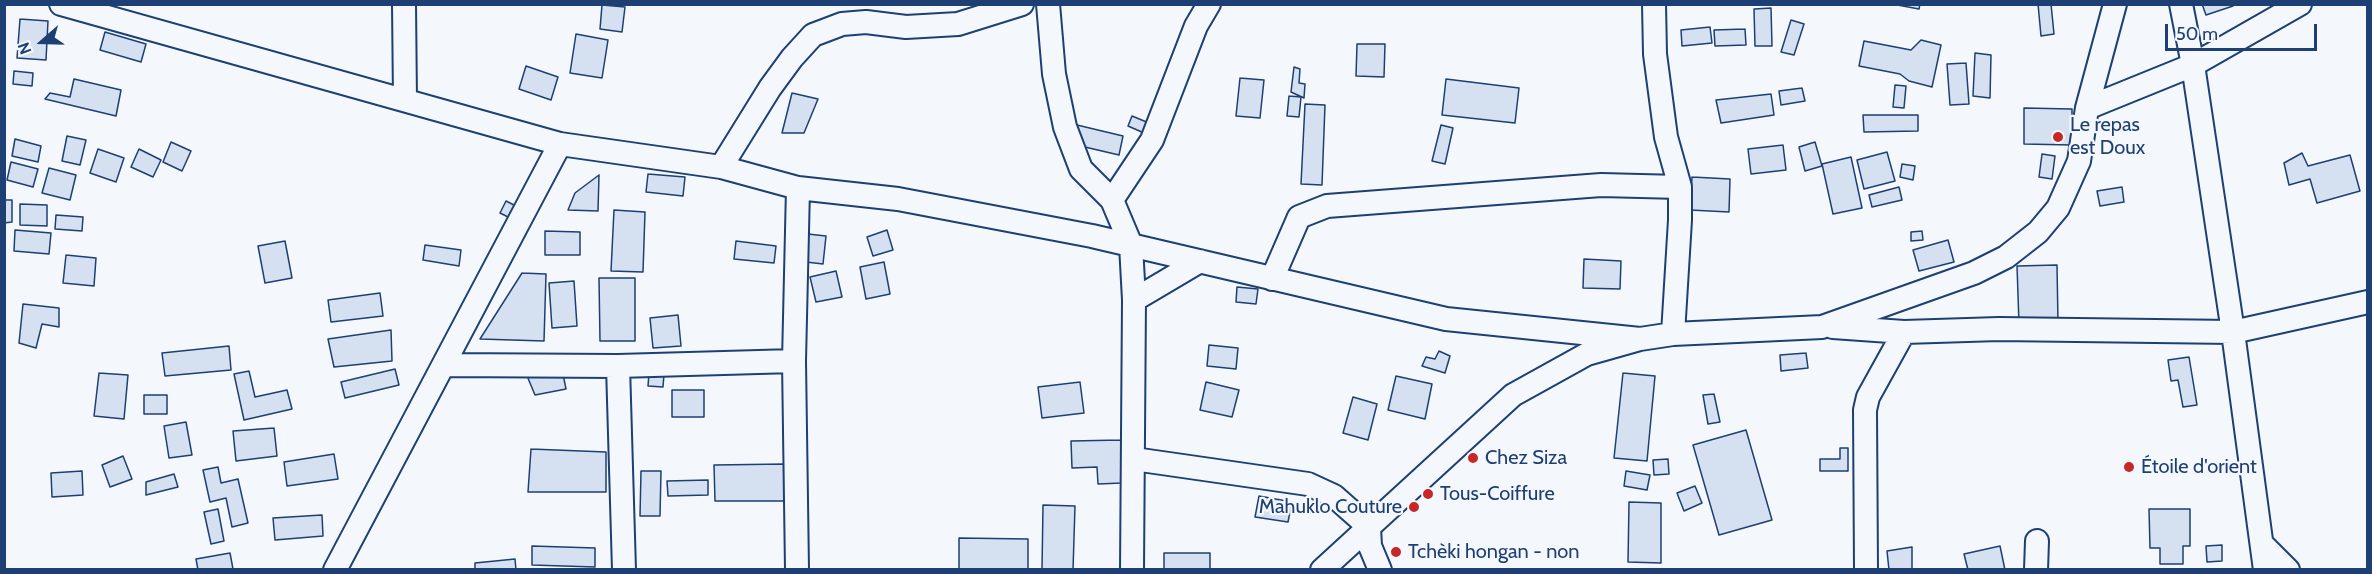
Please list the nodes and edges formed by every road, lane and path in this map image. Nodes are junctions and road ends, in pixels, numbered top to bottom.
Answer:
1 (404, 4) edge
2 (1022, 4) edge
3 (1048, 4) edge
4 (1209, 4) edge
5 (1654, 4) edge
6 (2115, 4) edge
7 (2181, 4) edge
8 (66, 5) edge
9 (2298, 5) edge
10 (2193, 65) junction
11 (405, 100) junction
12 (2087, 108) junction
13 (560, 144) junction
14 (721, 167) junction
15 (1680, 187) junction
16 (798, 188) junction
17 (1112, 200) junction
18 (1131, 245) junction
19 (1200, 261) junction
20 (1272, 279) junction
21 (1134, 300) junction
22 (2367, 303) edge
23 (1822, 327) junction
24 (1904, 332) junction
25 (2233, 332) junction
26 (1673, 334) junction
27 (1640, 339) junction
28 (794, 361) junction
29 (445, 365) junction
30 (618, 366) junction
31 (1134, 459) junction
32 (1369, 527) junction
33 (2037, 541) dead end
34 (2264, 546) junction
35 (335, 570) edge
36 (624, 570) edge
37 (797, 570) edge
38 (1132, 570) edge
39 (1322, 570) edge
40 (1380, 570) edge
41 (1866, 570) edge
42 (2036, 570) edge
43 (2265, 570) edge
44 (2288, 570) edge

1 - 11 street
2 - 14 street
3 - 17 street
4 - 17 street
5 - 15 street
6 - 12 street
7 - 10 street
8 - 11 street
9 - 10 street
10 - 12 street
10 - 25 street
11 - 13 street
12 - 23 street
13 - 14 street
13 - 29 street
14 - 16 street
15 - 20 street
15 - 26 street
16 - 18 street
16 - 28 street
17 - 18 street
18 - 19 street
18 - 21 street
19 - 20 street
19 - 21 street
20 - 27 street
21 - 31 street
22 - 25 street
23 - 24 street
23 - 26 street
24 - 25 street
24 - 41 street
25 - 34 street
26 - 27 street
27 - 32 street
28 - 30 street
28 - 37 street
29 - 30 street
29 - 35 street
30 - 36 street
31 - 32 street
31 - 38 street
32 - 39 street
32 - 40 street
33 - 42 street
34 - 43 street
34 - 44 street

